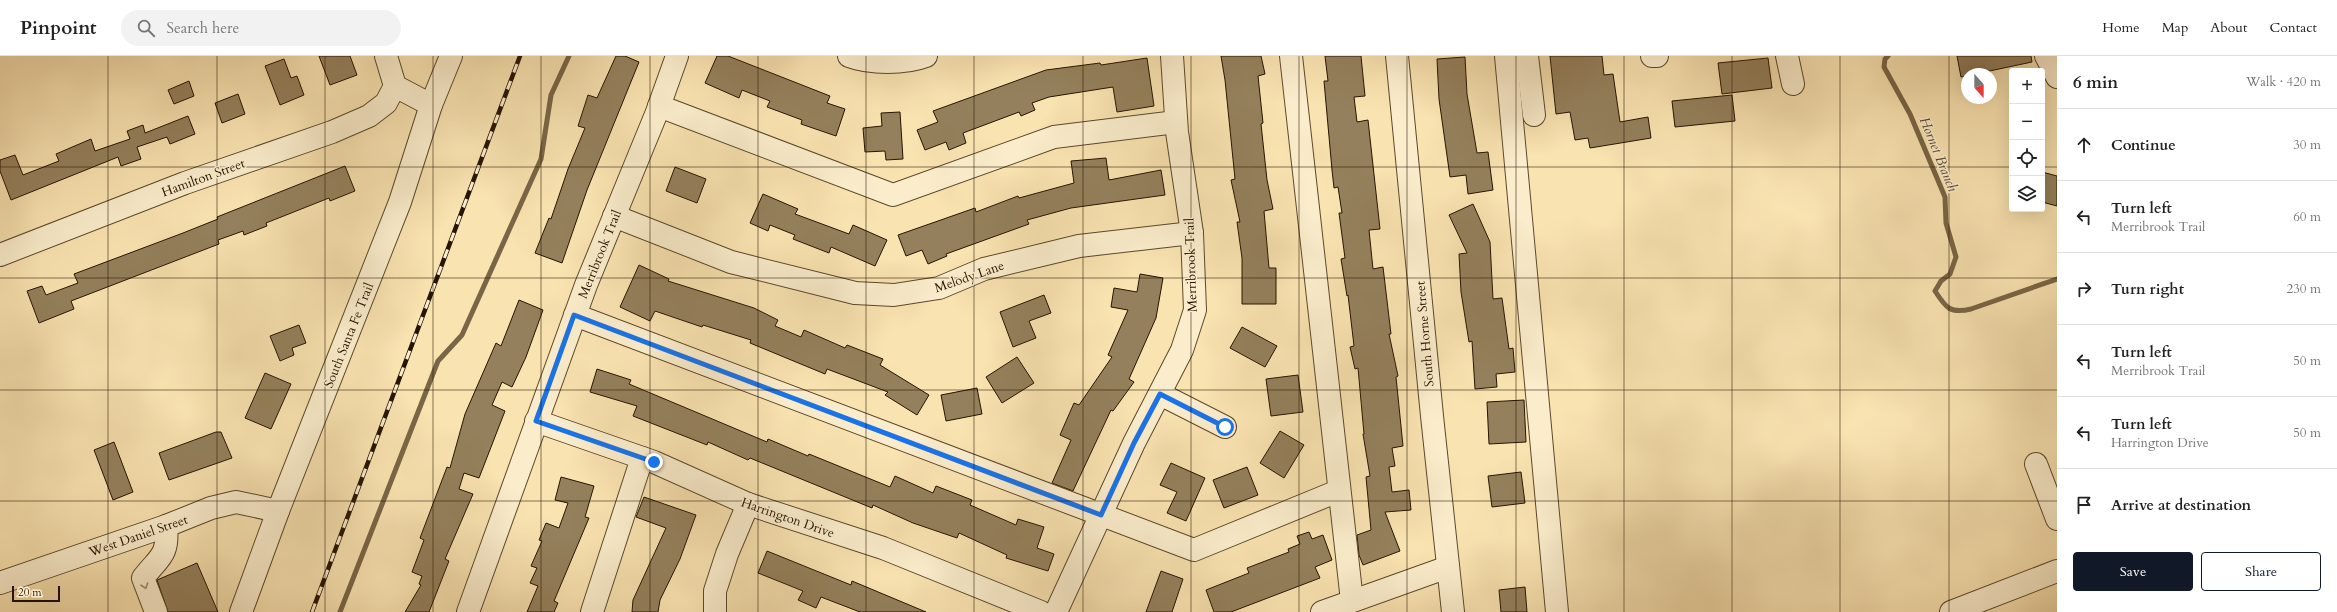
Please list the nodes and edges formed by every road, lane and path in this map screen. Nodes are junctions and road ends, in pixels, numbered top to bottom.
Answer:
1 (451, 56) edge
2 (677, 56) edge
3 (849, 56) edge
4 (926, 56) edge
5 (1172, 56) edge
6 (1291, 56) edge
7 (1397, 56) edge
8 (1506, 56) edge
9 (1527, 56) edge
10 (1652, 56) edge
11 (1657, 56) edge
12 (1787, 56) edge
13 (2046, 56) edge
14 (389, 57) edge
15 (2057, 77) edge
16 (1793, 84) dead end
17 (395, 86) junction
18 (431, 105) junction
19 (659, 106) junction
20 (1534, 115) dead end
21 (1176, 122) junction
22 (614, 216) junction
23 (1192, 234) junction
24 (0, 255) edge
25 (574, 315) junction
26 (1160, 394) junction
27 (536, 421) junction
28 (1225, 427) dead end
29 (642, 458) junction
30 (2036, 464) dead end
31 (1338, 491) junction
32 (748, 504) junction
33 (278, 511) junction
34 (1101, 515) junction
35 (2057, 519) edge
36 (167, 534) junction
37 (1448, 567) junction
38 (2057, 571) edge
39 (0, 583) edge
40 (1352, 601) junction
41 (721, 610) edge
42 (156, 612) edge
43 (241, 612) edge
44 (468, 612) edge
45 (592, 612) edge
46 (1041, 612) edge
47 (1056, 612) edge
48 (1322, 612) edge
49 (1454, 612) edge
50 (1557, 612) edge
51 (1951, 612) edge

1 - 18 street, South Santa Fe Trail
2 - 19 street, Merribrook Trail
3 - 4 street
5 - 21 street, Merribrook Trail
6 - 31 street
7 - 37 street, South Horne Street
8 - 50 street
9 - 20 street
10 - 11 street
12 - 16 street
13 - 15 street
14 - 17 street
17 - 18 street
17 - 24 street, Hamilton Street
18 - 33 street, South Santa Fe Trail
19 - 21 street
19 - 22 street, Merribrook Trail
21 - 23 street, Merribrook Trail
22 - 23 street, Melody Lane
22 - 25 street, Merribrook Trail
23 - 26 street, Merribrook Trail
25 - 27 street, Merribrook Trail
25 - 34 street
26 - 28 street
26 - 34 street, Merribrook Trail
27 - 29 street, Harrington Drive
27 - 44 street, Merribrook Trail
29 - 32 street, Harrington Drive
29 - 45 street
30 - 35 street
31 - 34 street
31 - 40 street
32 - 41 street
32 - 46 street, Harrington Drive
33 - 36 street, West Daniel Street
33 - 43 street, South Santa Fe Trail
34 - 47 street, Merribrook Trail
36 - 39 street, West Daniel Street
36 -> 42 street
37 - 40 street
37 - 49 street, South Horne Street
38 - 51 street
40 - 48 street

